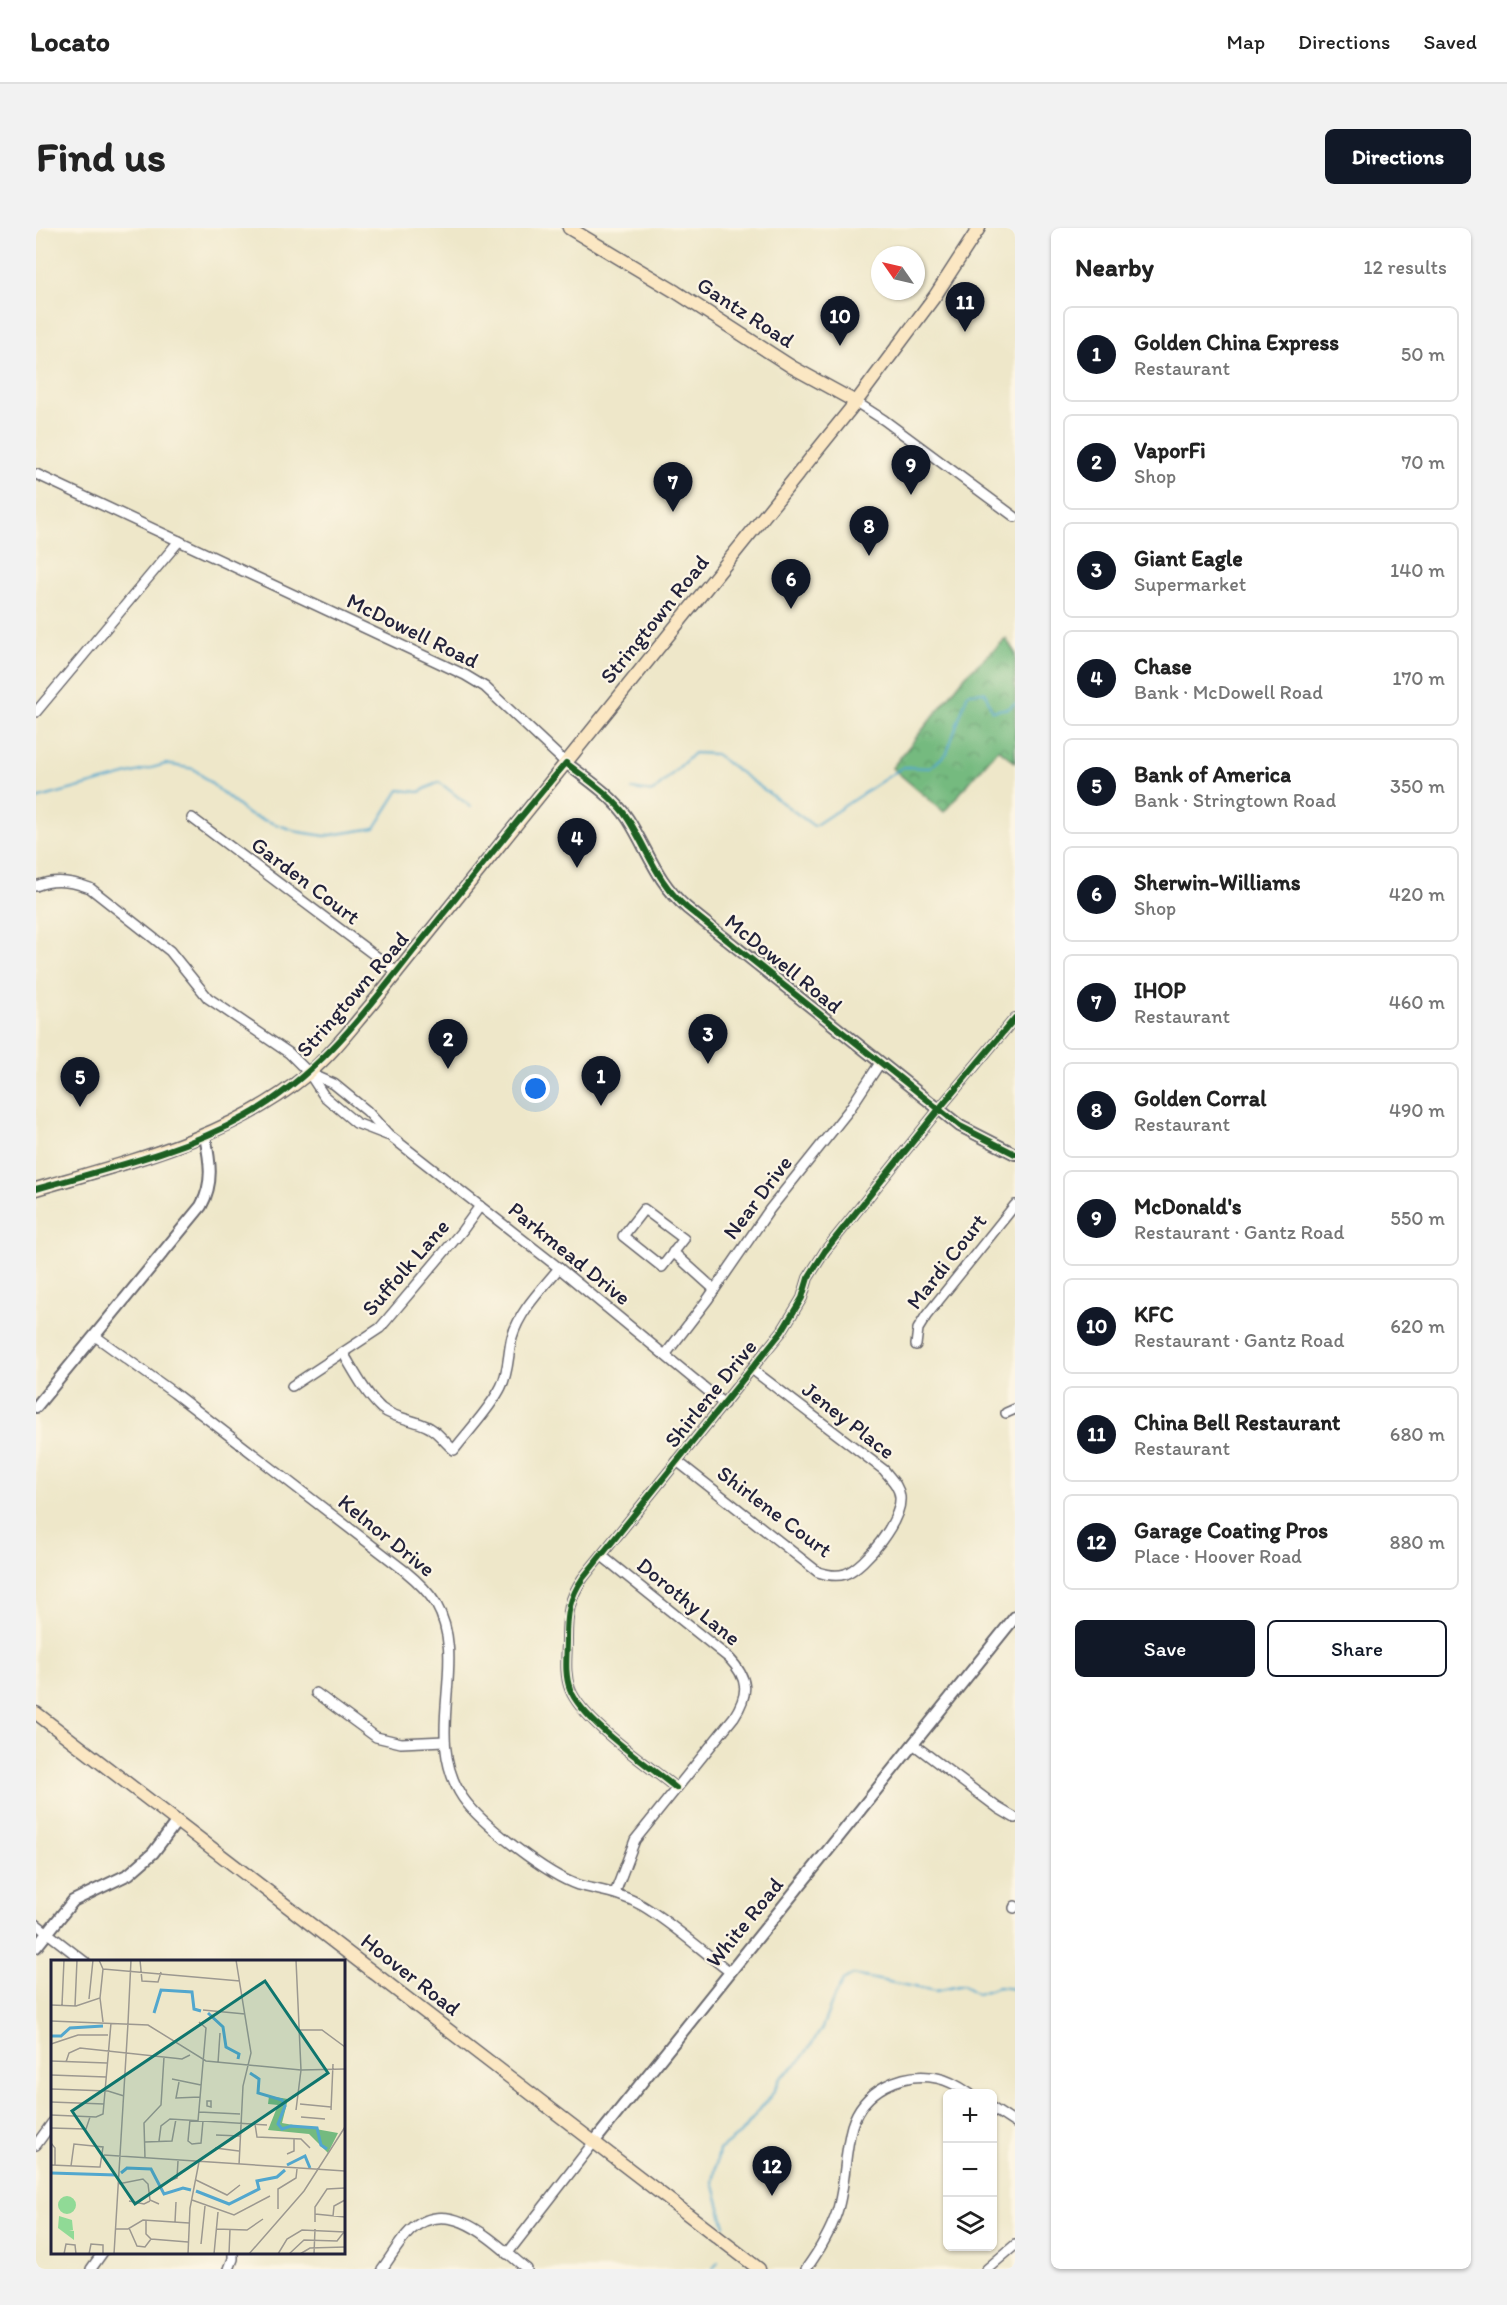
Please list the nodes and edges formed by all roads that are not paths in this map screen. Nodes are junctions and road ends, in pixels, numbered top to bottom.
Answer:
1 (569, 228) edge
2 (979, 228) edge
3 (856, 402) junction
4 (36, 474) edge
5 (1015, 517) edge
6 (179, 541) junction
7 (36, 712) edge
8 (566, 763) junction
9 (192, 818) dead end
10 (36, 886) edge
11 (397, 972) junction
12 (1015, 1018) edge
13 (880, 1064) junction
14 (309, 1073) junction
15 (939, 1109) junction
16 (389, 1135) junction
17 (205, 1136) junction
18 (1015, 1154) edge
19 (36, 1189) edge
20 (1015, 1205) edge
21 (480, 1206) junction
22 (673, 1252) junction
23 (560, 1268) junction
24 (714, 1289) junction
25 (95, 1336) junction
26 (916, 1345) dead end
27 (343, 1353) junction
28 (665, 1355) junction
29 (753, 1370) junction
30 (292, 1386) dead end
31 (724, 1404) junction
32 (36, 1407) edge
33 (677, 1461) junction
34 (878, 1544) joint
35 (602, 1556) junction
36 (1015, 1617) edge
37 (316, 1693) dead end
38 (36, 1713) edge
39 (445, 1741) junction
40 (913, 1744) junction
41 (676, 1788) junction
42 (1015, 1818) edge
43 (177, 1821) junction
44 (615, 1893) junction
45 (36, 1924) edge
46 (47, 1932) junction
47 (36, 1947) edge
48 (82, 1960) edge
49 (729, 1972) junction
50 (962, 2089) edge
51 (997, 2111) edge
52 (1015, 2123) edge
53 (51, 2124) edge
54 (594, 2142) junction
55 (36, 2145) edge
56 (1015, 2245) edge
57 (102, 2254) edge
58 (233, 2254) edge
59 (507, 2254) junction
60 (91, 2269) edge
61 (229, 2269) edge
62 (382, 2269) edge
63 (527, 2269) edge
64 (759, 2269) edge
65 (806, 2269) edge
66 (987, 2269) edge

1 - 3 main road, Gantz Road
2 - 3 main road, Stringtown Road
3 - 5 street, Gantz Road
3 - 8 main road, Stringtown Road
4 - 6 street, McDowell Road
6 - 7 street
6 - 8 street, McDowell Road
8 - 11 main road, Stringtown Road
8 - 13 street, McDowell Road
9 - 11 street, Garden Court
10 - 14 street, Parkmead Drive
11 - 14 main road, Stringtown Road
12 - 15 street, Shirlene Drive
13 - 15 street, McDowell Road
13 - 24 street, Near Drive
14 - 16 street, Parkmead Drive
14 - 16 street, Parkmead Drive
14 - 17 main road, Stringtown Road
15 - 18 street, McDowell Road
15 - 29 street, Shirlene Drive
16 - 21 street, Parkmead Drive
17 - 19 main road, Stringtown Road
17 - 25 street
20 - 26 street, Mardi Court
21 - 23 street, Parkmead Drive
21 - 27 street, Suffolk Lane
22 - 22 street
22 - 24 street
23 - 27 street
23 - 28 street, Parkmead Drive
24 - 28 street, Near Drive
25 - 32 street
25 - 39 street, Kelnor Drive
27 - 30 street, Suffolk Lane
28 - 31 street, Parkmead Drive
29 - 31 street, Shirlene Drive
29 - 34 street, Jeney Place
31 - 33 street, Shirlene Drive
33 - 34 street, Shirlene Court
33 - 35 street, Shirlene Drive
35 - 41 street, Shirlene Drive
35 - 41 street, Dorothy Lane
36 - 40 street, White Road
37 - 39 street
38 - 43 main road, Hoover Road
39 - 44 street, Kelnor Drive
40 - 42 street
40 - 49 street, White Road
41 - 44 street, Dorothy Lane
43 - 46 street
43 - 54 main road, Hoover Road
44 - 49 street, Kelnor Drive
45 - 46 street
46 - 47 street
46 - 48 street
49 - 54 street, White Road
50 - 65 street
51 - 52 street
53 - 55 street
54 - 59 street, White Road
54 - 64 main road, Hoover Road
56 - 66 street
57 - 60 street
58 - 61 street
59 - 62 street
59 - 63 street

